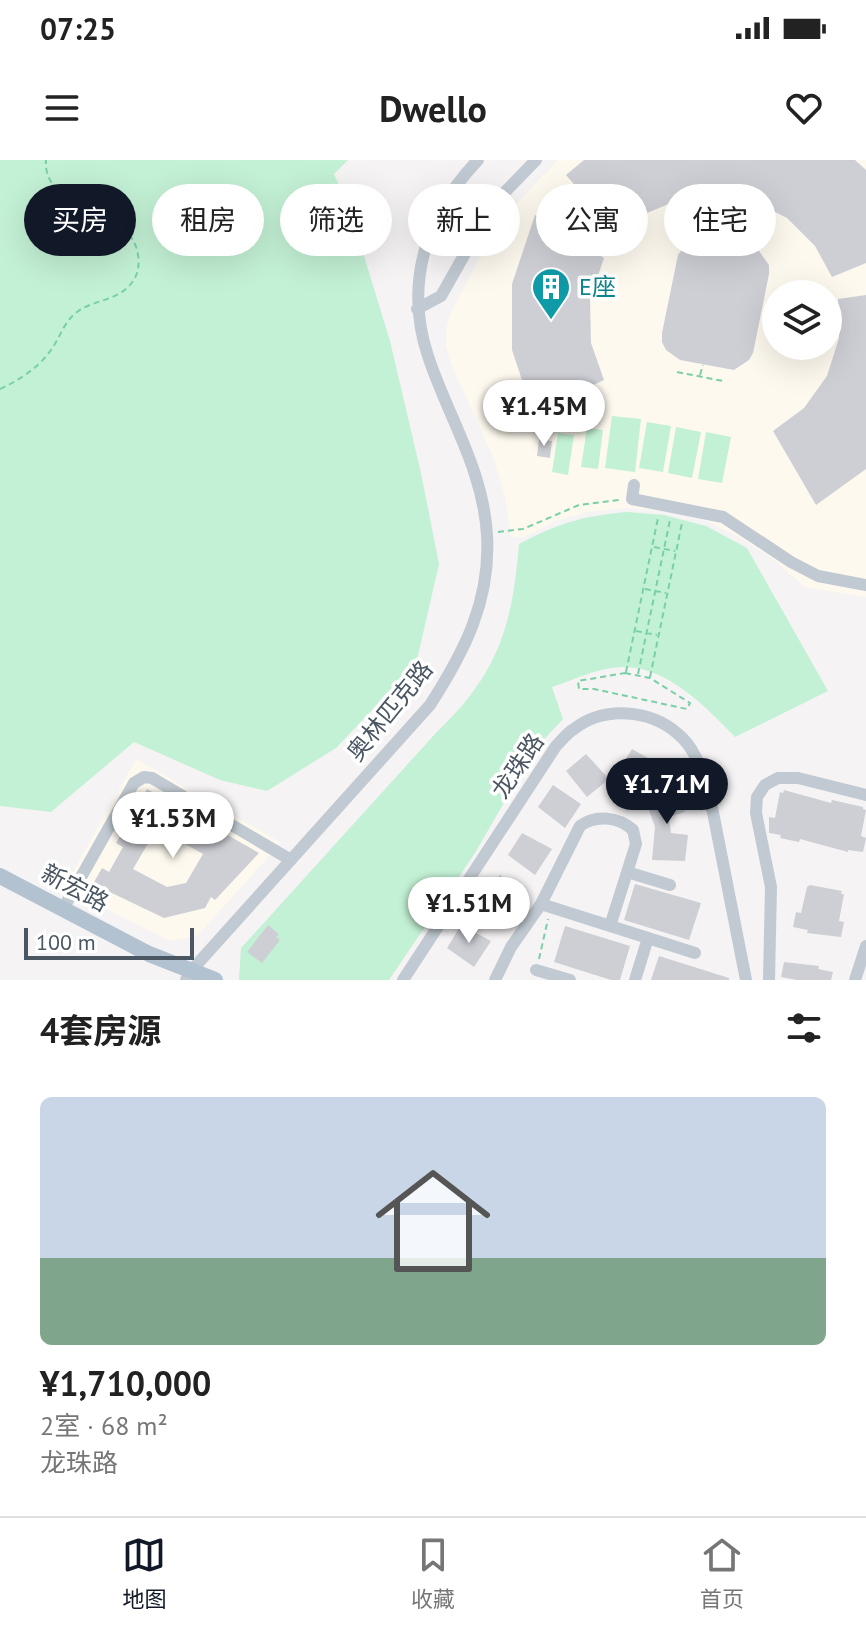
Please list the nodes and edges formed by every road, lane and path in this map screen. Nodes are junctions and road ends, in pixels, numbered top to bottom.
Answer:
1 (46, 160) edge
2 (478, 160) edge
3 (536, 160) edge
4 (417, 309) junction
5 (703, 365) dead end
6 (677, 372) dead end
7 (700, 376) junction
8 (723, 381) dead end
9 (0, 389) edge
10 (634, 485) dead end
11 (632, 499) junction
12 (726, 503) dead end
13 (673, 507) junction
14 (723, 517) junction
15 (487, 533) junction
16 (652, 547) junction
17 (664, 549) junction
18 (676, 551) junction
19 (866, 585) edge
20 (643, 588) junction
21 (655, 591) junction
22 (667, 594) junction
23 (634, 630) junction
24 (646, 633) junction
25 (658, 635) junction
26 (625, 673) junction
27 (638, 676) junction
28 (650, 678) junction
29 (634, 697) junction
30 (632, 705) dead end
31 (866, 795) edge
32 (291, 860) junction
33 (627, 872) junction
34 (0, 876) edge
35 (670, 885) dead end
36 (546, 906) junction
37 (63, 909) junction
38 (610, 926) junction
39 (648, 938) junction
40 (866, 946) edge
41 (695, 953) dead end
42 (536, 970) joint
43 (188, 976) edge
44 (215, 980) edge
45 (403, 980) edge
46 (495, 980) edge
47 (570, 980) edge
48 (635, 980) edge
49 (746, 980) edge
50 (769, 980) edge
51 (855, 980) edge

1 - 9 path
2 - 4 street, 奥林匹克路
3 - 4 street
4 - 15 street, 奥林匹克路
5 - 7 path
6 - 7 path
7 - 8 path
10 - 11 street
11 - 13 street
11 - 15 path
12 - 14 street
13 - 14 street
13 - 16 path
13 - 17 path
13 - 18 path
14 - 19 street
15 - 32 street, 奥林匹克路
16 - 17 path
16 - 20 path
17 - 18 path
17 - 21 path
18 - 22 path
20 - 21 path
20 - 23 path
21 - 22 path
21 - 24 path
22 - 25 path
23 - 24 path
23 - 26 path
24 - 25 path
24 - 27 path
25 - 28 path
26 - 27 path
26 - 29 path
27 - 28 path
28 - 29 path
29 - 30 path
31 - 50 street
32 - 37 street
32 - 43 street, 奥林匹克路
33 - 35 street
33 - 36 street
33 - 38 street
34 - 37 main road, 新宏路
36 - 38 street
36 - 42 path
36 - 46 street
37 - 43 main road, 新宏路
38 - 39 street
39 - 41 street
39 - 48 street
40 - 51 street
42 - 47 street
43 - 44 main road, 新宏路
45 - 49 street, 龙珠路

